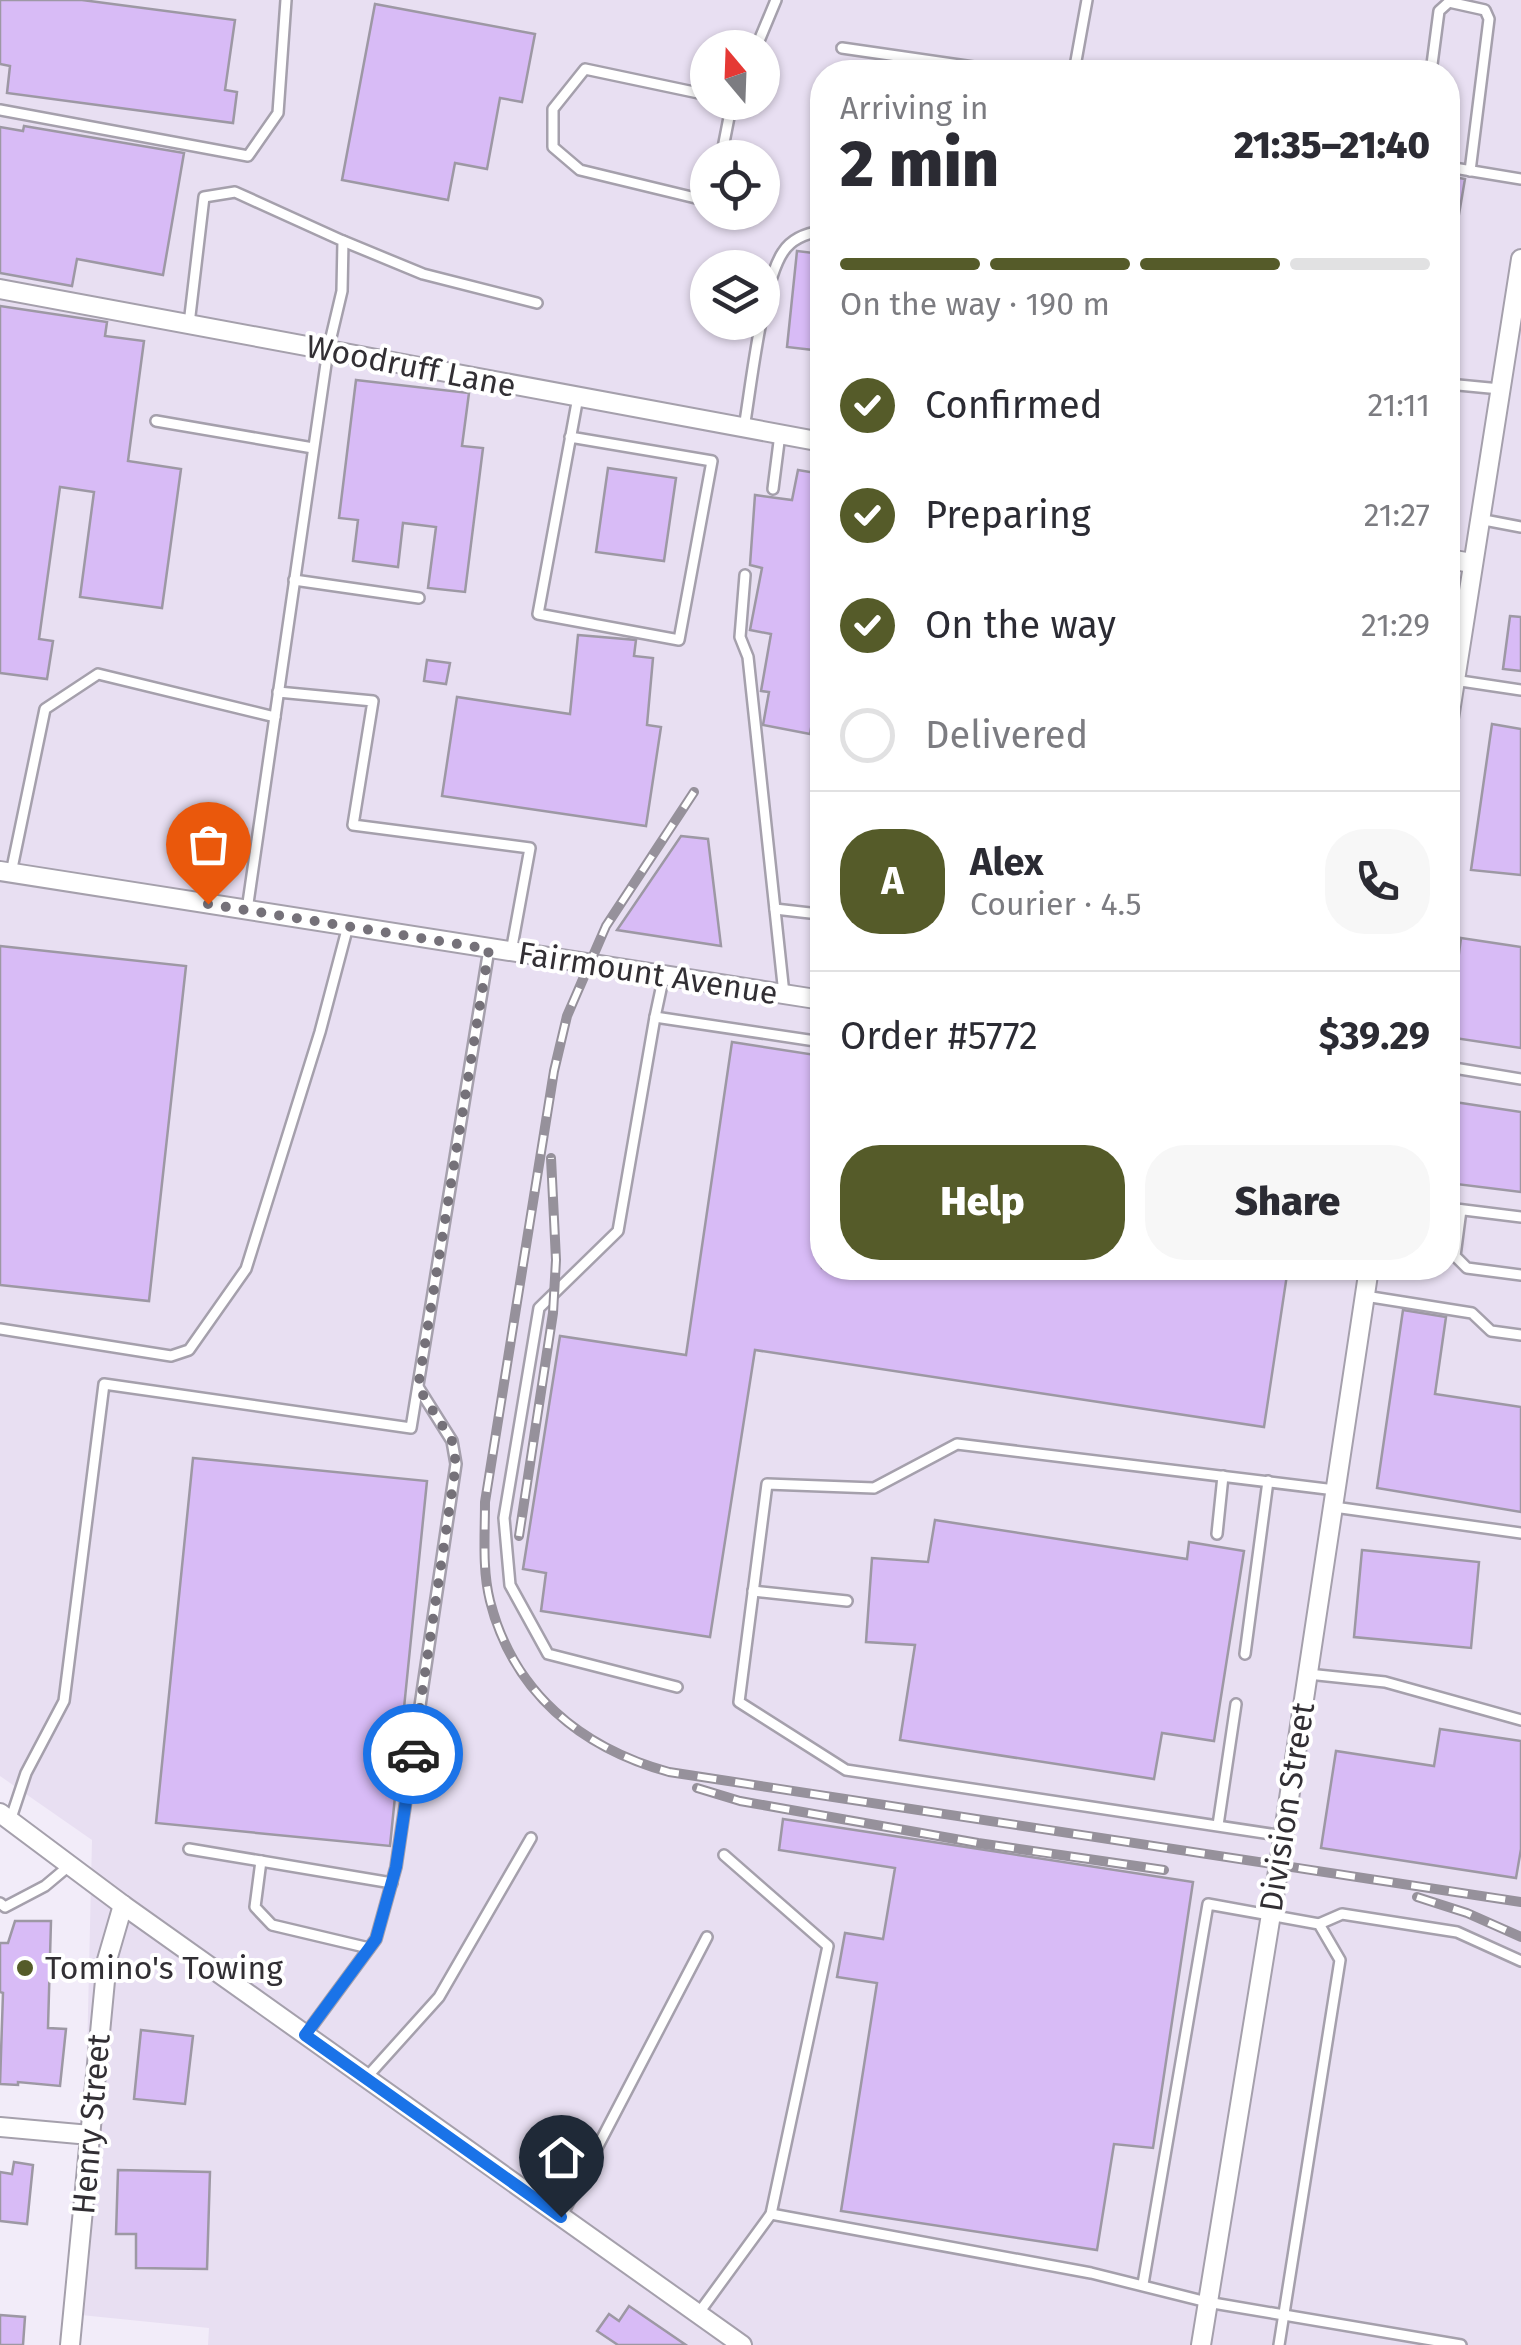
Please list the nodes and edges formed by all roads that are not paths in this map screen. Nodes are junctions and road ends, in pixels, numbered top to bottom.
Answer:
1 (286, 0) edge
2 (776, 0) edge
3 (1087, 0) edge
4 (1450, 2) edge
5 (764, 30) edge
6 (842, 48) dead end
7 (925, 60) edge
8 (1076, 60) edge
9 (1432, 60) edge
10 (690, 90) edge
11 (0, 110) edge
12 (1460, 170) edge
13 (1470, 171) junction
14 (1521, 179) edge
15 (690, 197) edge
16 (810, 233) edge
17 (343, 241) junction
18 (1521, 259) edge
19 (0, 289) edge
20 (538, 304) dead end
21 (189, 324) junction
22 (328, 350) junction
23 (1460, 385) edge
24 (1500, 388) junction
25 (578, 397) junction
26 (156, 421) dead end
27 (744, 428) junction
28 (780, 434) junction
29 (570, 437) junction
30 (810, 440) edge
31 (314, 448) junction
32 (773, 489) dead end
33 (1479, 519) junction
34 (1521, 527) edge
35 (1460, 560) edge
36 (1472, 563) junction
37 (745, 575) dead end
38 (294, 580) junction
39 (420, 598) dead end
40 (1460, 641) edge
41 (1460, 681) edge
42 (1521, 690) edge
43 (278, 692) junction
44 (275, 717) junction
45 (5, 872) edge
46 (775, 908) junction
47 (247, 910) junction
48 (810, 913) dead end
49 (348, 926) junction
50 (489, 949) junction
51 (511, 952) junction
52 (664, 976) junction
53 (784, 994) junction
54 (810, 998) edge
55 (655, 1017) junction
56 (810, 1040) edge
57 (1460, 1069) edge
58 (1521, 1079) edge
59 (1462, 1210) joint
60 (1521, 1216) edge
61 (1460, 1225) edge
62 (1460, 1260) edge
63 (1521, 1275) edge
64 (1367, 1280) edge
65 (1365, 1296) junction
66 (0, 1329) edge
67 (1521, 1336) edge
68 (418, 1387) junction
69 (1224, 1476) junction
70 (1268, 1482) junction
71 (1335, 1498) junction
72 (1521, 1533) edge
73 (1217, 1534) dead end
74 (753, 1591) junction
75 (847, 1601) dead end
76 (1245, 1654) dead end
77 (1308, 1674) junction
78 (677, 1687) dead end
79 (1236, 1704) dead end
80 (1521, 1720) edge
81 (5, 1817) edge
82 (1218, 1824) junction
83 (1284, 1836) junction
84 (531, 1838) dead end
85 (190, 1848) dead end
86 (724, 1854) dead end
87 (261, 1861) junction
88 (70, 1865) junction
89 (392, 1884) junction
90 (0, 1903) edge
91 (122, 1905) junction
92 (1270, 1915) junction
93 (1319, 1924) junction
94 (707, 1936) dead end
95 (369, 1948) junction
96 (1521, 1962) edge
97 (305, 2035) junction
98 (366, 2078) junction
99 (0, 2127) edge
100 (90, 2135) junction
101 (771, 2214) junction
102 (561, 2217) junction
103 (1144, 2284) junction
104 (1208, 2302) junction
105 (698, 2314) junction
106 (1284, 2316) junction
107 (1204, 2344) edge
108 (70, 2345) edge
109 (742, 2345) edge
110 (1279, 2345) edge
111 (1461, 2345) edge

1 - 11 lane
2 - 5 lane
3 - 8 lane
4 - 9 lane
4 - 13 lane
6 - 7 lane
10 - 15 lane
12 - 13 lane
13 - 14 lane
16 - 27 lane
17 - 20 lane
17 - 21 lane
17 - 22 lane
18 - 24 street
19 - 21 street, Woodruff Lane
21 - 22 street, Woodruff Lane
22 - 25 street, Woodruff Lane
22 - 31 lane
23 - 24 lane
24 - 33 street
25 - 27 street, Woodruff Lane
25 - 29 lane
26 - 31 lane
27 - 28 street, Woodruff Lane
28 - 30 street, Woodruff Lane
28 - 32 lane
29 - 29 lane
31 - 38 lane
33 - 34 lane
33 - 36 street
35 - 36 street
36 - 40 street
37 - 46 lane
38 - 39 lane
38 - 43 lane
41 - 42 lane
43 - 44 lane
43 - 51 lane
44 - 45 lane
44 - 47 lane
45 - 47 street, Fairmount Avenue
46 - 48 lane
46 - 53 lane
47 - 49 street, Fairmount Avenue
49 - 50 street, Fairmount Avenue
49 - 66 lane
50 - 51 street, Fairmount Avenue
50 - 68 lane
51 - 52 street, Fairmount Avenue
52 - 53 street, Fairmount Avenue
52 - 55 lane
53 - 54 street, Fairmount Avenue
55 - 56 lane
55 - 78 lane
57 - 58 lane
59 - 60 lane
59 - 61 lane
62 - 63 lane
64 - 65 street, Division Street
65 - 67 lane
65 - 71 street, Division Street
68 - 81 lane
68 - 89 lane
69 - 70 lane
69 - 73 lane
69 - 74 lane
70 - 71 lane
70 - 76 lane
71 - 72 lane
71 - 77 street, Division Street
74 - 75 lane
74 - 82 lane
77 - 80 lane
77 - 83 street, Division Street
79 - 82 lane
81 - 88 street
82 - 83 lane
83 - 92 street, Division Street
84 - 98 lane
85 - 87 lane
86 - 101 lane
87 - 89 lane
87 - 95 lane
88 - 90 lane
88 - 91 street
89 - 95 lane
91 - 97 street
91 - 100 street, Henry Street
92 - 93 lane
92 - 103 lane
92 - 104 street, Division Street
93 - 96 lane
93 - 106 lane
94 - 102 lane
95 - 97 lane
97 - 98 street
98 - 102 street
99 - 100 street
100 - 108 street, Henry Street
101 - 103 lane
101 - 105 lane
102 - 105 street
103 - 104 lane
104 - 106 lane
104 - 107 street, Division Street
105 - 109 street
106 - 110 lane
106 - 111 lane

